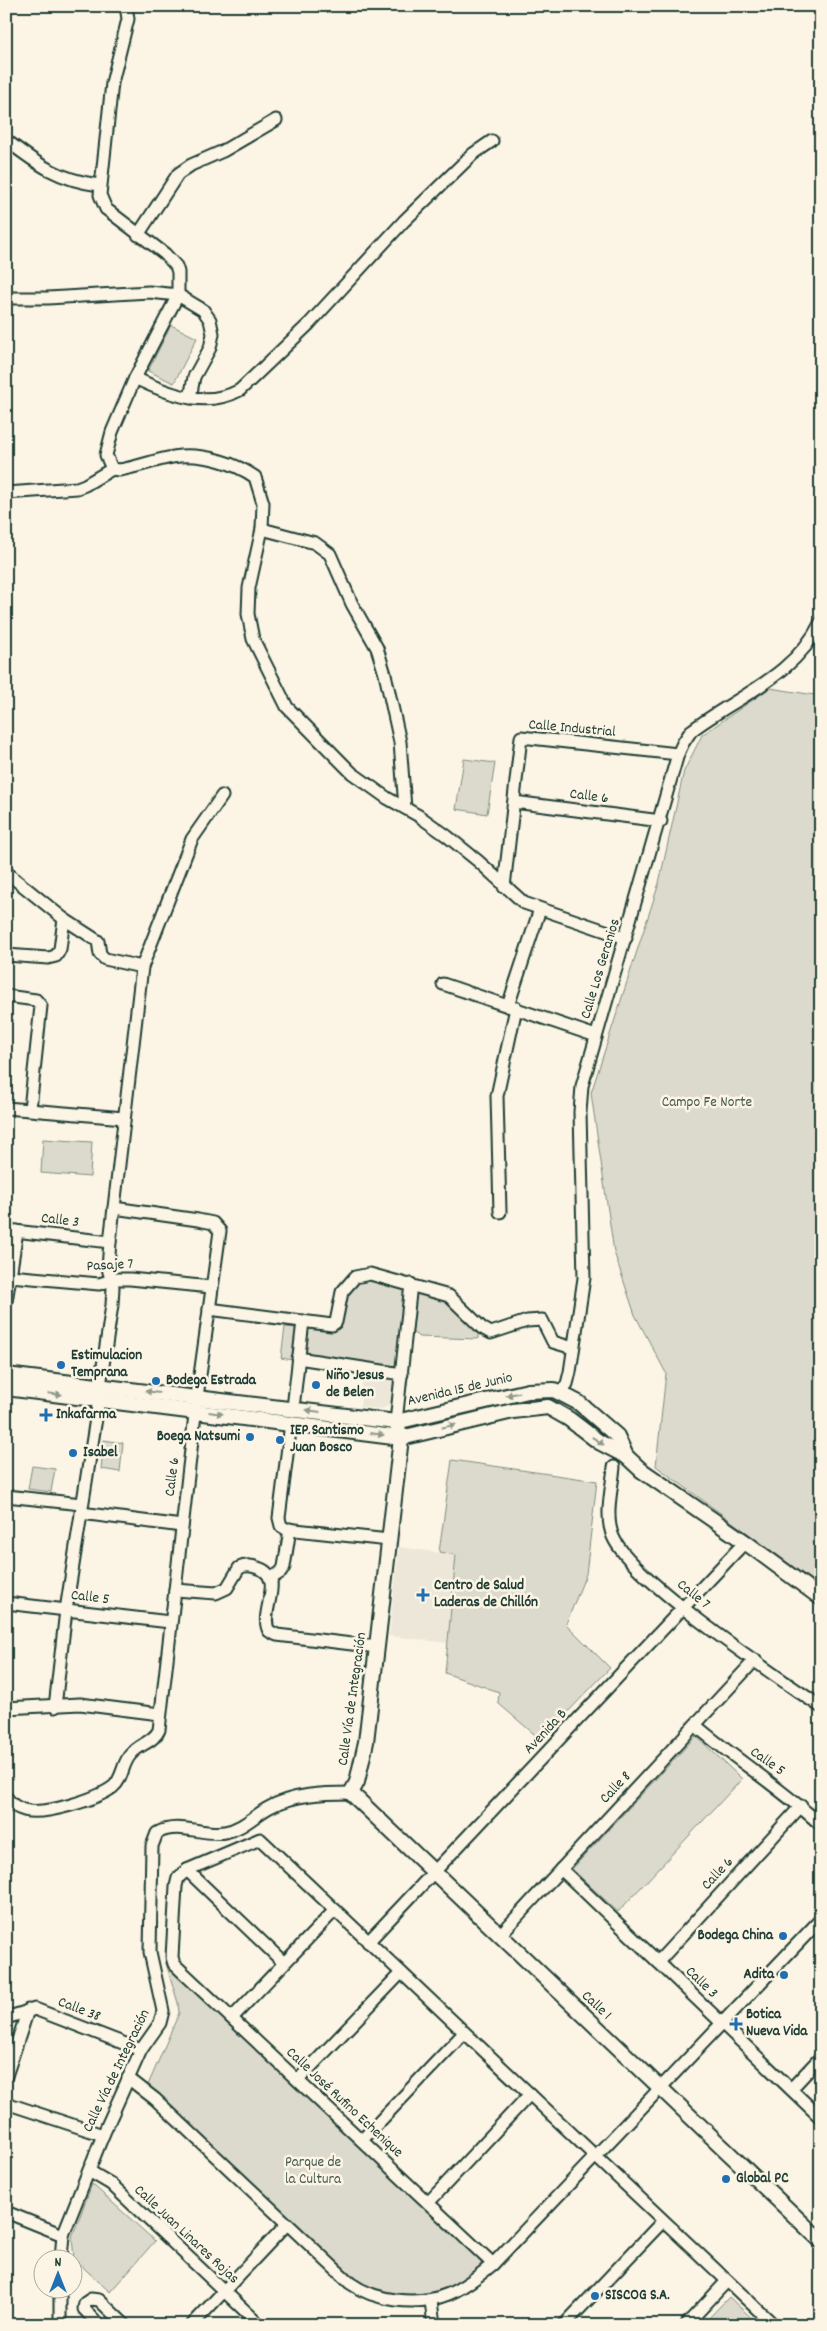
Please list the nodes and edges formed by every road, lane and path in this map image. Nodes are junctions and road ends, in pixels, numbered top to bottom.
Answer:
1 (126, 6) edge
2 (276, 120) dead end
3 (6, 140) edge
4 (492, 141) dead end
5 (99, 185) junction
6 (138, 235) junction
7 (178, 295) junction
8 (6, 298) edge
9 (135, 378) junction
10 (190, 398) junction
11 (112, 470) junction
12 (6, 494) edge
13 (262, 529) junction
14 (821, 622) edge
15 (678, 754) junction
16 (222, 796) dead end
17 (514, 802) junction
18 (405, 808) junction
19 (661, 821) junction
20 (6, 872) edge
21 (504, 887) junction
22 (540, 908) junction
23 (64, 920) junction
24 (626, 938) junction
25 (6, 955) edge
26 (142, 967) junction
27 (443, 984) dead end
28 (6, 996) edge
29 (512, 1007) junction
30 (596, 1036) junction
31 (6, 1108) edge
32 (30, 1109) junction
33 (124, 1118) junction
34 (114, 1208) junction
35 (500, 1212) dead end
36 (12, 1231) edge
37 (110, 1242) junction
38 (10, 1276) junction
39 (112, 1280) junction
40 (411, 1284) junction
41 (211, 1287) junction
42 (6, 1302) edge
43 (209, 1309) junction
44 (303, 1321) junction
45 (573, 1348) junction
46 (298, 1358) junction
47 (6, 1374) edge
48 (402, 1374) junction
49 (6, 1388) edge
50 (100, 1392) junction
51 (561, 1392) junction
52 (196, 1404) junction
53 (293, 1408) junction
54 (396, 1422) junction
55 (291, 1423) junction
56 (401, 1438) junction
57 (626, 1456) junction
58 (614, 1466) dead end
59 (6, 1496) edge
60 (82, 1508) junction
61 (182, 1526) junction
62 (290, 1529) junction
63 (389, 1540) junction
64 (745, 1542) junction
65 (270, 1578) junction
66 (176, 1590) junction
67 (821, 1598) edge
68 (6, 1603) edge
69 (683, 1607) junction
70 (66, 1610) junction
71 (170, 1622) junction
72 (378, 1647) junction
73 (755, 1660) junction
74 (55, 1707) junction
75 (821, 1707) edge
76 (6, 1708) edge
77 (160, 1714) junction
78 (695, 1725) junction
79 (351, 1793) junction
80 (6, 1797) edge
81 (801, 1806) junction
82 (821, 1825) edge
83 (561, 1869) junction
84 (187, 1870) junction
85 (433, 1873) junction
86 (335, 1910) junction
87 (821, 1919) edge
88 (499, 1936) junction
89 (368, 1942) junction
90 (658, 1962) junction
91 (284, 1963) junction
92 (401, 1973) junction
93 (28, 2010) junction
94 (6, 2018) edge
95 (232, 2018) junction
96 (722, 2023) junction
97 (464, 2033) junction
98 (142, 2050) junction
99 (821, 2057) edge
100 (6, 2076) edge
101 (128, 2078) junction
102 (298, 2080) junction
103 (660, 2088) junction
104 (791, 2089) junction
105 (530, 2094) junction
106 (6, 2102) edge
107 (821, 2118) edge
108 (103, 2135) junction
109 (362, 2140) junction
110 (596, 2157) junction
111 (89, 2171) junction
112 (428, 2203) junction
113 (6, 2212) edge
114 (663, 2221) junction
115 (287, 2224) junction
116 (63, 2235) junction
117 (821, 2241) edge
118 (62, 2248) edge
119 (494, 2264) junction
120 (727, 2281) junction
121 (224, 2291) junction
122 (60, 2298) edge
123 (431, 2301) junction
124 (60, 2325) edge
125 (99, 2325) edge
126 (125, 2325) edge
127 (192, 2325) edge
128 (260, 2325) edge
129 (434, 2325) edge
130 (564, 2325) edge
131 (686, 2325) edge
132 (774, 2325) edge

1 - 5 street
2 - 6 street
3 - 5 street
4 - 10 street
5 - 6 street
6 - 7 street
7 - 8 street
7 - 9 street
7 - 10 street
9 - 10 street
9 - 11 street
11 - 12 street
11 - 13 street
13 - 18 street
13 - 18 street
14 - 15 street, Calle Los Geranios
15 - 17 street, Calle Industrial
15 - 19 street, Calle Los Geranios
16 - 26 street
17 - 19 street, Calle 6
17 - 21 street, Calle Industrial
18 - 21 street
19 - 24 street, Calle Los Geranios
20 - 23 street
21 - 22 street
22 - 24 street
22 - 29 street
23 - 25 street
23 - 26 street
24 - 30 street, Calle Los Geranios
26 - 33 street
27 - 29 street
28 - 32 street
29 - 30 street
29 - 35 street
30 - 45 street, Calle Los Geranios
31 - 32 street
32 - 33 street
33 - 34 street
34 - 37 street
34 - 41 street, Calle 6
36 - 37 street, Calle 3
36 - 38 street
37 - 39 street
38 - 39 street, Pasaje 7
38 - 42 street
39 - 41 street, Pasaje 7
39 - 50 street
40 - 44 street
40 - 45 street
40 - 48 street, Calle Vía de Integración
41 - 43 street, Calle 6
43 - 44 street
43 - 52 street, Calle 6
44 - 46 street
45 - 51 street, Calle Los Geranios
46 - 48 street
46 - 53 street
47 - 50 street, Avenida 15 de Junio
48 - 54 street, Calle Vía de Integración
49 -> 50 street, Avenida 15 de Junio
50 - 52 street, Avenida 15 de Junio
50 - 60 street
51 -> 54 street, Avenida 15 de Junio
51 - 57 street, Avenida 15 de Junio
52 - 53 street, Avenida 15 de Junio
52 -> 55 street, Avenida 15 de Junio
52 - 61 street, Calle 6
54 -> 53 street, Avenida 15 de Junio
54 - 56 street, Calle Vía de Integración
55 -> 56 street, Avenida 15 de Junio
55 - 62 street
56 -> 57 street, Avenida 15 de Junio
56 - 63 street, Calle Vía de Integración
57 - 64 street, Avenida 15 de Junio
58 - 69 street, Calle 7
59 - 60 street
60 - 61 street
60 - 70 street
61 - 66 street, Calle 6
62 - 63 street
62 - 65 street
63 - 72 street, Calle Vía de Integración
64 - 67 street, Avenida 15 de Junio
64 - 69 street, Avenida B
65 - 66 street
65 - 72 street
66 - 71 street, Calle 6
68 - 70 street, Calle 5
69 - 73 street, Calle 7
69 - 85 street, Avenida B
70 - 71 street, Calle 5
70 - 74 street
71 - 77 street, Calle 6
72 - 79 street, Calle Vía de Integración
73 - 75 street, Calle 7
73 - 78 street, Calle 8
74 - 76 street
74 - 77 street
77 - 80 street, Calle 6
78 - 81 street, Calle 5
78 - 83 street, Calle 8
79 - 85 street, Calle 1
79 - 98 street, Calle Vía de Integración
81 - 82 street, Calle 5
81 - 90 street, Calle 6
83 - 88 street, Calle 8
83 - 90 street, Calle 3
84 - 86 street
84 - 91 street
84 - 95 street, Calle José Rufino Echenique
85 - 88 street, Calle 1
85 - 89 street, Avenida B
86 - 89 street
86 - 91 street
87 - 96 street
88 - 103 street, Calle 1
89 - 92 street
90 - 96 street, Calle 3
91 - 95 street
92 - 97 street
92 - 102 street
93 - 94 street
93 - 98 street, Calle 38
93 - 100 street
95 - 102 street, Calle José Rufino Echenique
96 - 103 street
96 - 104 street, Calle 3
97 - 105 street
97 - 109 street
98 - 101 street, Calle Vía de Integración
99 - 104 street
101 - 108 street, Calle Vía de Integración
101 - 115 street
102 - 109 street, Calle José Rufino Echenique
103 - 110 street
103 - 117 street, Calle 1
104 - 107 street, Calle 3
105 - 110 street
105 - 112 street
106 - 108 street
108 - 111 street, Calle Vía de Integración
109 - 112 street, Calle José Rufino Echenique
110 - 114 street
110 - 119 street
111 - 116 street, Calle Vía de Integración
111 - 121 street, Calle Juan Linares Rojas
112 - 119 street, Calle José Rufino Echenique
113 - 116 street
114 - 120 street
114 - 130 street
115 - 121 street
115 - 123 street
116 - 118 street, Calle Vía de Integración
119 - 123 street
120 - 131 street
120 - 132 street
121 - 127 street
121 - 128 street, Calle Juan Linares Rojas
122 - 124 street
123 - 129 street
125 - 126 street

